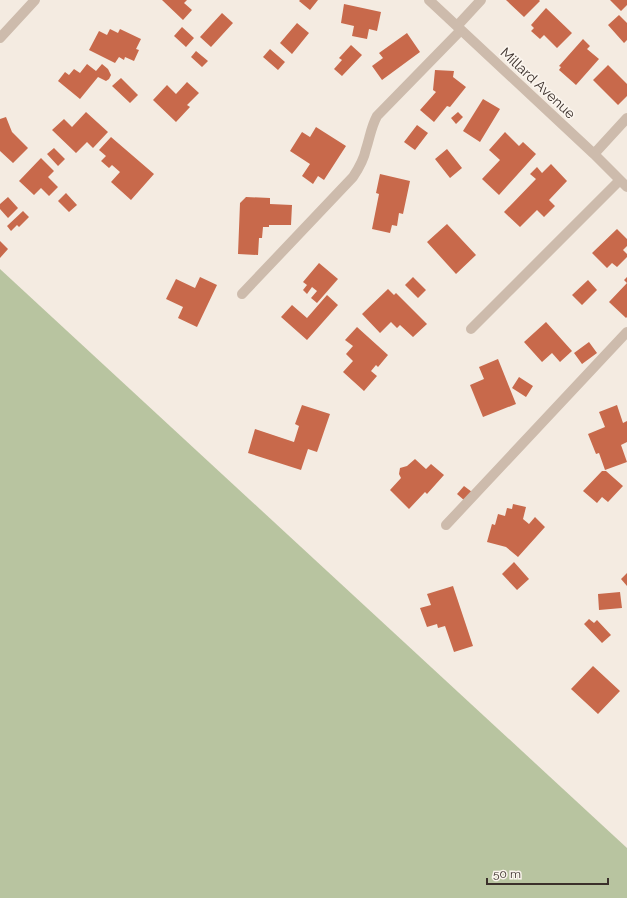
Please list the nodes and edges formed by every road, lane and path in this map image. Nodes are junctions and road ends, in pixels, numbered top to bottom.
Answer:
1 (35, 0) edge
2 (429, 0) edge
3 (481, 0) edge
4 (459, 28) junction
5 (0, 38) edge
6 (627, 118) edge
7 (594, 154) junction
8 (623, 184) edge
9 (242, 294) dead end
10 (471, 329) dead end
11 (627, 332) edge
12 (446, 525) dead end

1 - 5 street
2 - 4 street, Millard Avenue
3 - 4 street
4 - 7 street, Millard Avenue
4 - 9 street
6 - 7 street
7 - 8 street, Millard Avenue
8 - 10 street
11 - 12 street

